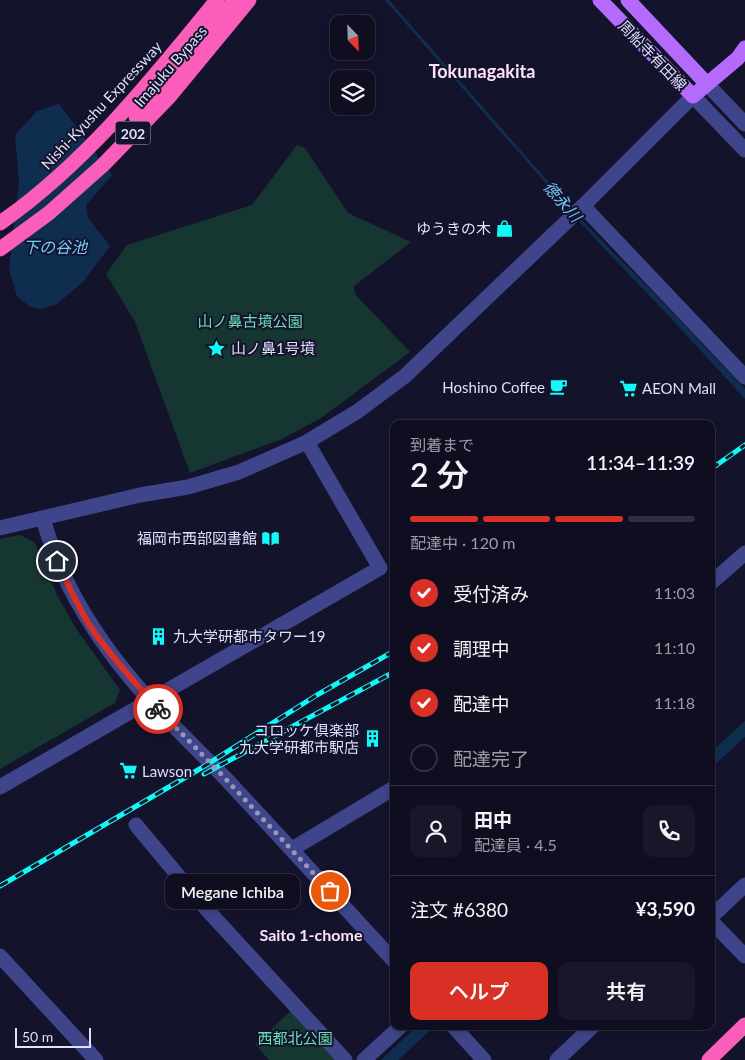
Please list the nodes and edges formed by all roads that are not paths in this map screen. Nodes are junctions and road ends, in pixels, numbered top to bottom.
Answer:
1 (208, 0) edge
2 (217, 0) edge
3 (235, 0) edge
4 (249, 0) edge
5 (600, 0) edge
6 (628, 0) edge
7 (745, 48) edge
8 (707, 84) junction
9 (693, 96) junction
10 (745, 124) edge
11 (745, 150) edge
12 (583, 206) junction
13 (0, 215) edge
14 (0, 224) edge
15 (0, 239) edge
16 (0, 249) edge
17 (745, 377) edge
18 (307, 442) junction
19 (43, 518) junction
20 (0, 528) edge
21 (745, 553) edge
22 (715, 580) edge
23 (151, 700) junction
24 (0, 787) edge
25 (390, 790) edge
26 (136, 825) dead end
27 (292, 849) junction
28 (745, 885) edge
29 (715, 913) edge
30 (715, 925) edge
31 (0, 956) edge
32 (745, 956) edge
33 (390, 957) edge
34 (745, 1025) edge
35 (397, 1030) edge
36 (457, 1030) edge
37 (589, 1030) edge
38 (96, 1060) edge
39 (345, 1060) edge
40 (364, 1060) edge
41 (484, 1060) edge
42 (557, 1060) edge
43 (709, 1060) edge

1 - 13 highway, Imajuku Bypass / 202
2 - 14 highway, Nishi-Kyushu Expressway
3 - 15 highway, Nishi-Kyushu Expressway
4 - 16 highway, Imajuku Bypass / 202
5 - 9 main road, 周船寺有田線
6 - 8 main road, 周船寺有田線
7 - 8 main road, 周船寺有田線
8 - 9 main road, 周船寺有田線
8 - 10 street
9 - 11 street
9 - 12 street
12 - 17 street
12 - 18 street
18 - 19 street
18 - 23 street
19 - 20 street
19 - 23 street
21 - 22 street
23 - 24 street
23 - 27 street
25 - 27 street
26 - 39 street
27 - 33 street
28 - 29 street
30 - 32 street
31 - 38 street
34 - 43 highway
35 - 40 street
36 - 41 street
37 - 42 street

